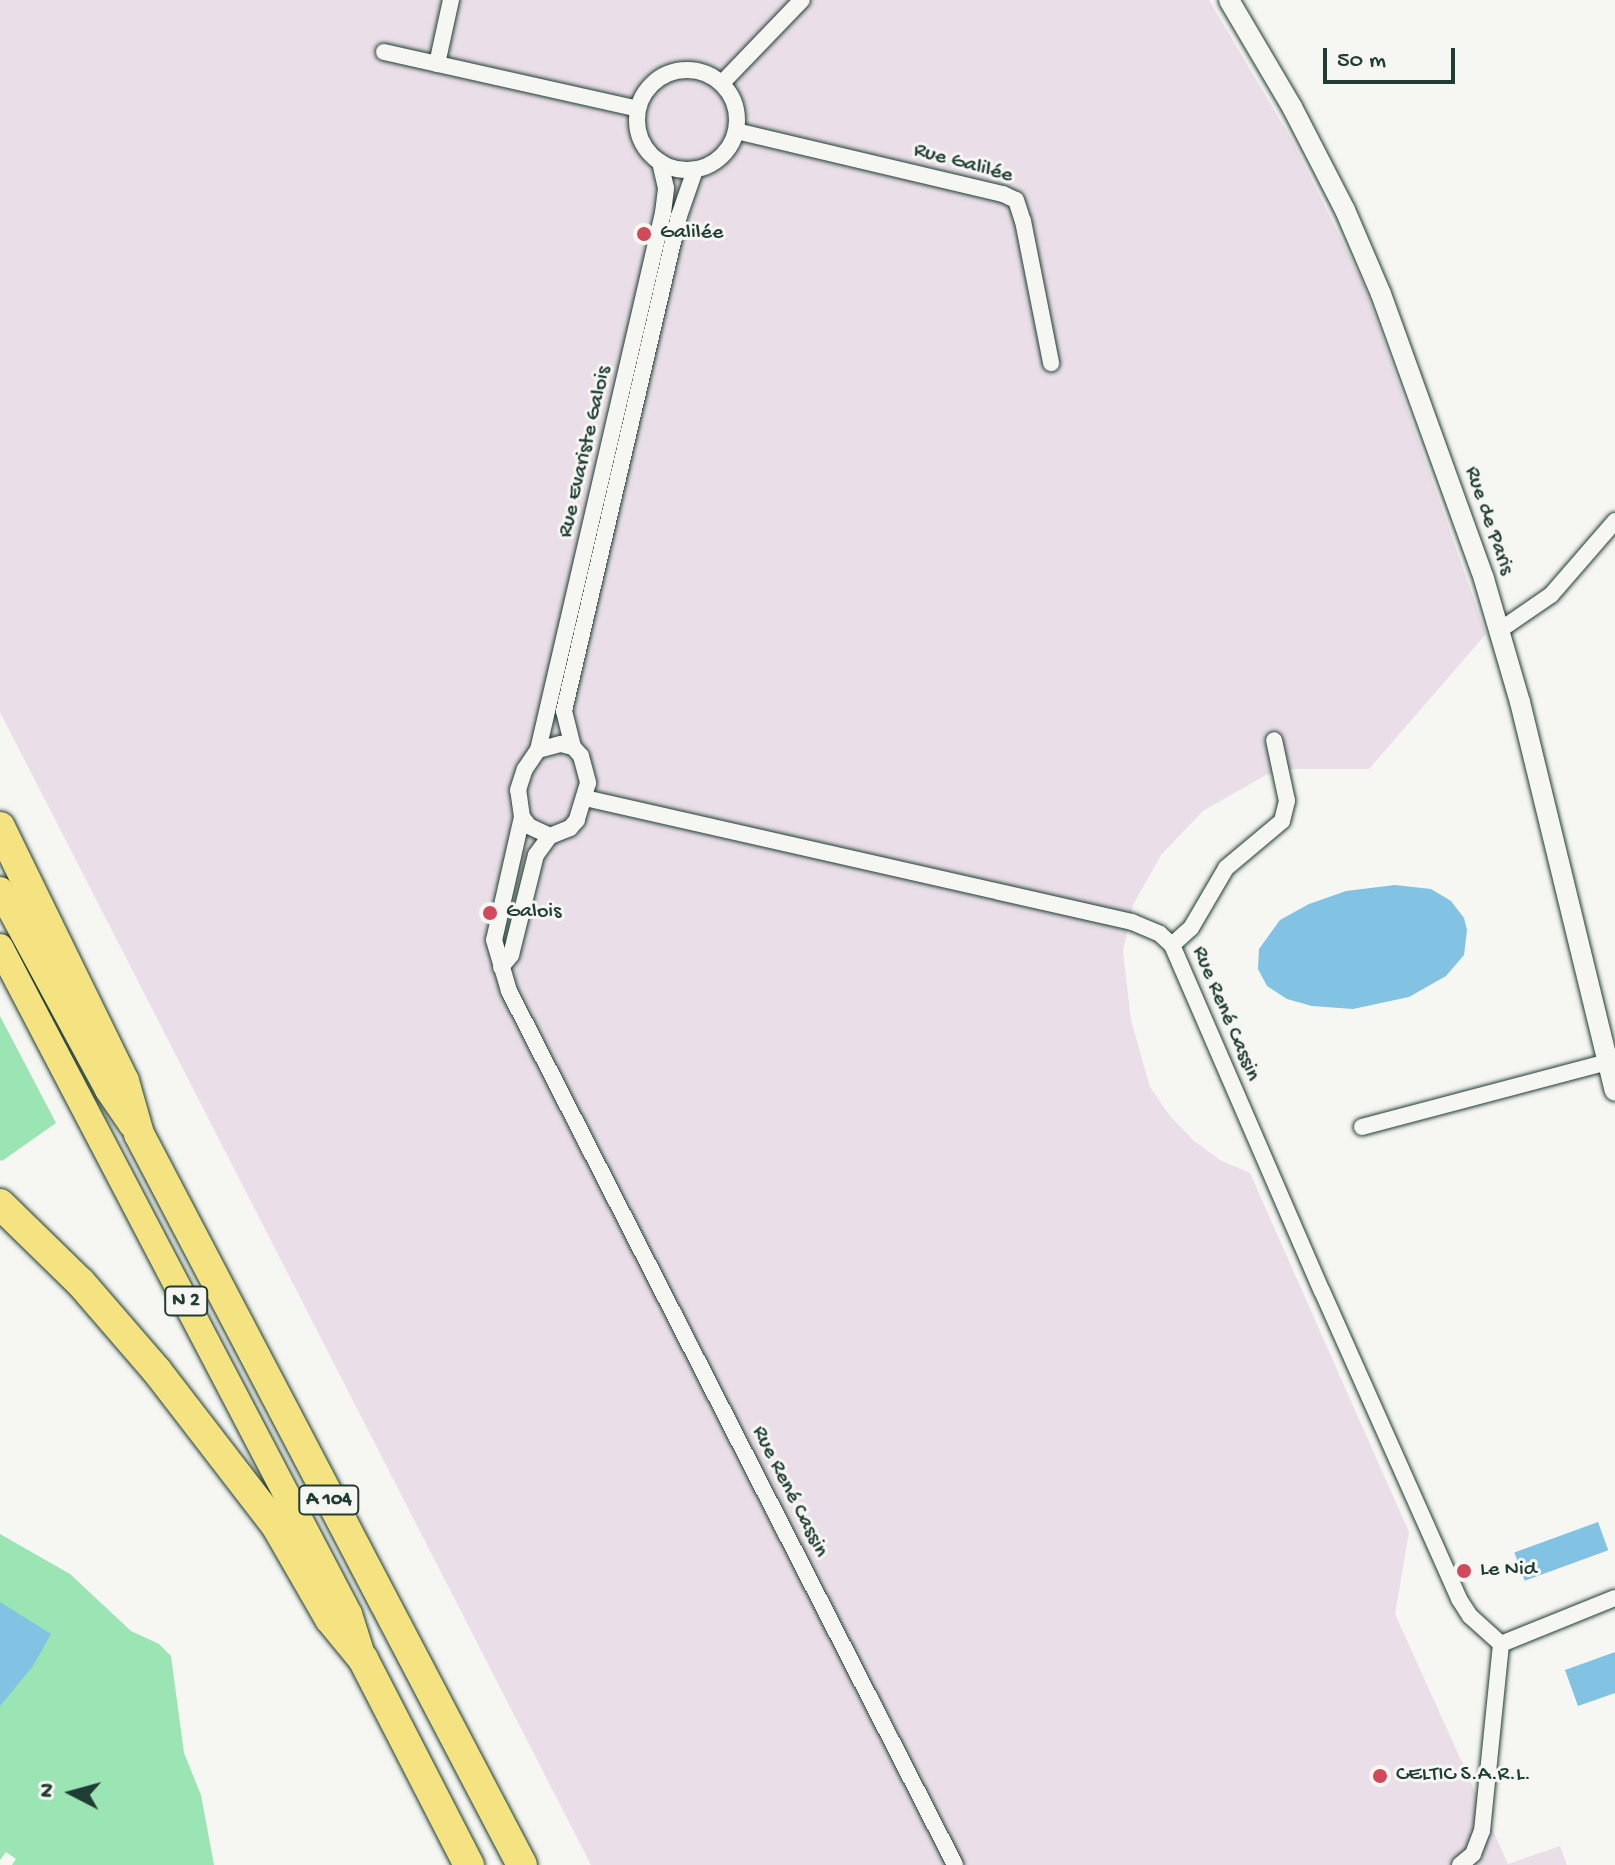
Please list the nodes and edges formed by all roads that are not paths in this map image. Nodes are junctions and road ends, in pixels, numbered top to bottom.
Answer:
1 (451, 0) edge
2 (802, 0) edge
3 (1229, 0) edge
4 (384, 52) dead end
5 (437, 64) junction
6 (722, 83) junction
7 (638, 109) junction
8 (736, 131) junction
9 (660, 162) junction
10 (695, 170) junction
11 (1051, 363) dead end
12 (1615, 521) edge
13 (1500, 630) junction
14 (1274, 740) dead end
15 (573, 747) junction
16 (538, 750) junction
17 (585, 798) junction
18 (522, 817) junction
19 (0, 827) edge
20 (550, 836) junction
21 (0, 890) edge
22 (1172, 945) junction
23 (0, 947) edge
24 (501, 967) junction
25 (1608, 1062) junction
26 (1615, 1091) edge
27 (1362, 1127) dead end
28 (139, 1134) junction
29 (0, 1204) edge
30 (1615, 1598) edge
31 (1501, 1644) junction
32 (363, 1659) junction
33 (469, 1865) edge
34 (522, 1865) edge
35 (955, 1865) edge
36 (1460, 1865) edge

1 - 5 street
2 - 6 street
3 - 13 street, Rue de Paris
4 - 5 street
5 - 7 street
6 - 7 street
6 - 8 street
7 - 9 street
8 - 10 street
8 - 11 street, Rue Galilée
9 - 10 street
9 - 16 street, Rue Evariste Galois
10 - 15 street, Rue Evariste Galois
12 - 13 street
13 - 25 street, Rue de Paris
14 - 22 street
15 - 16 street
15 - 17 street, Rue Evariste Galois
16 - 18 street, Rue Evariste Galois
17 - 20 street
17 - 22 street, Rue René Cassin
18 - 20 street
18 - 24 street, Rue Evariste Galois
19 - 28 highway, A 104
20 - 24 street
21 - 28 highway
22 - 31 street, Rue René Cassin
23 - 32 highway, N 2
24 - 35 street, Rue René Cassin
25 - 26 street, Rue de Paris
25 - 27 street
28 - 34 highway, A 104
29 - 32 highway, A 104
30 - 31 street
31 - 36 street
32 - 33 highway, A 104

